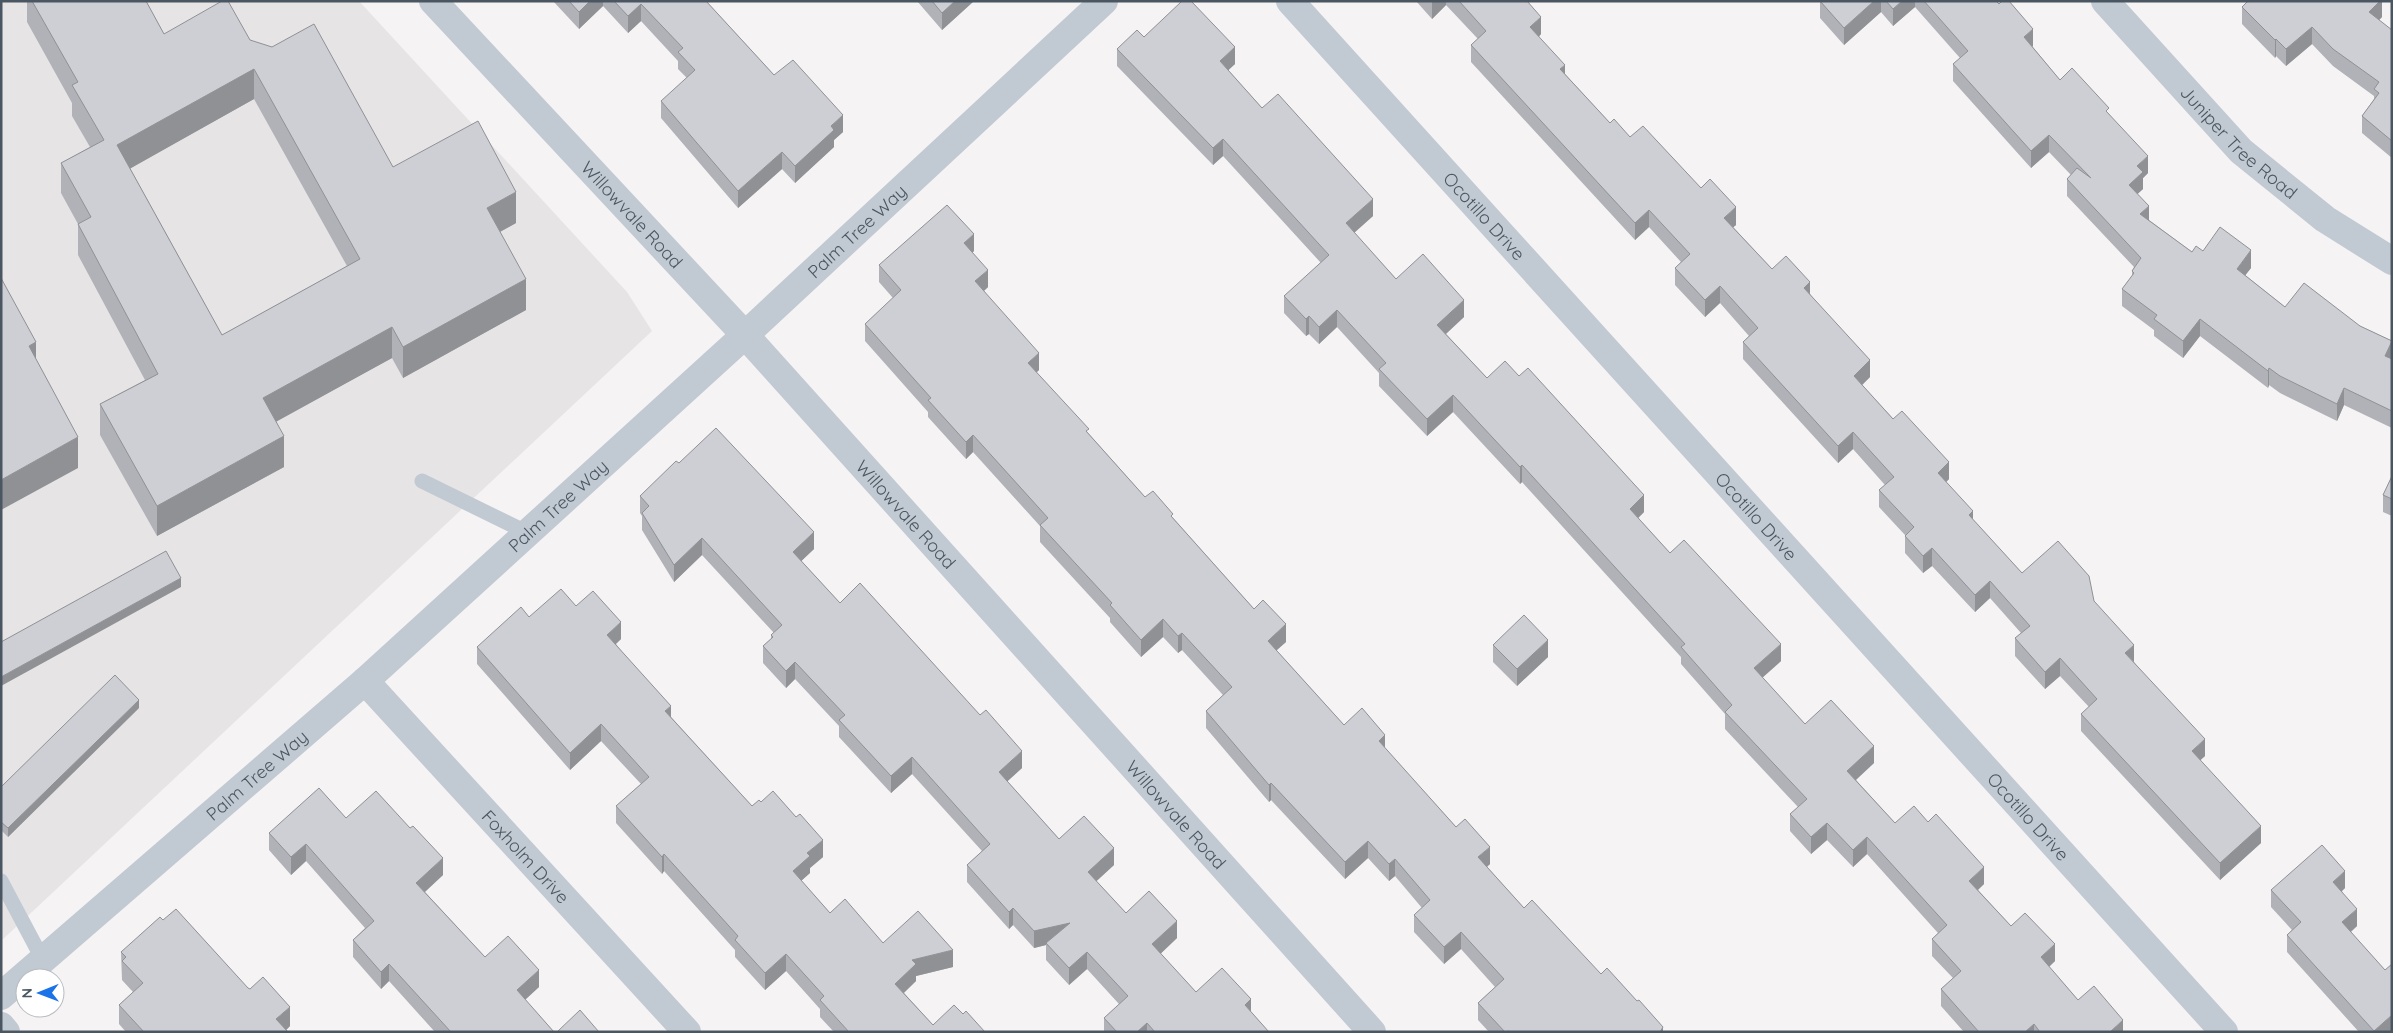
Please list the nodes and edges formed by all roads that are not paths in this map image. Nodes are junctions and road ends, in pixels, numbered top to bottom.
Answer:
1 (433, 1) edge
2 (1104, 1) edge
3 (1290, 1) edge
4 (2105, 1) edge
5 (2392, 261) edge
6 (745, 335) junction
7 (422, 481) dead end
8 (528, 532) junction
9 (365, 681) junction
10 (1, 881) edge
11 (43, 960) junction
12 (1, 996) edge
13 (1, 1026) edge
14 (6, 1032) edge
15 (686, 1032) edge
16 (1372, 1032) edge
17 (2224, 1032) edge

1 - 6 street, Willowvale Road
2 - 6 street, Palm Tree Way
3 - 17 street, Ocotillo Drive
4 - 5 street, Juniper Tree Road
6 - 8 street, Palm Tree Way
6 - 16 street, Willowvale Road
7 - 8 lane
8 - 9 street, Palm Tree Way
9 - 11 street, Palm Tree Way
9 - 15 street, Foxholm Drive
10 - 11 lane
11 - 12 street, Palm Tree Way
13 - 14 street

